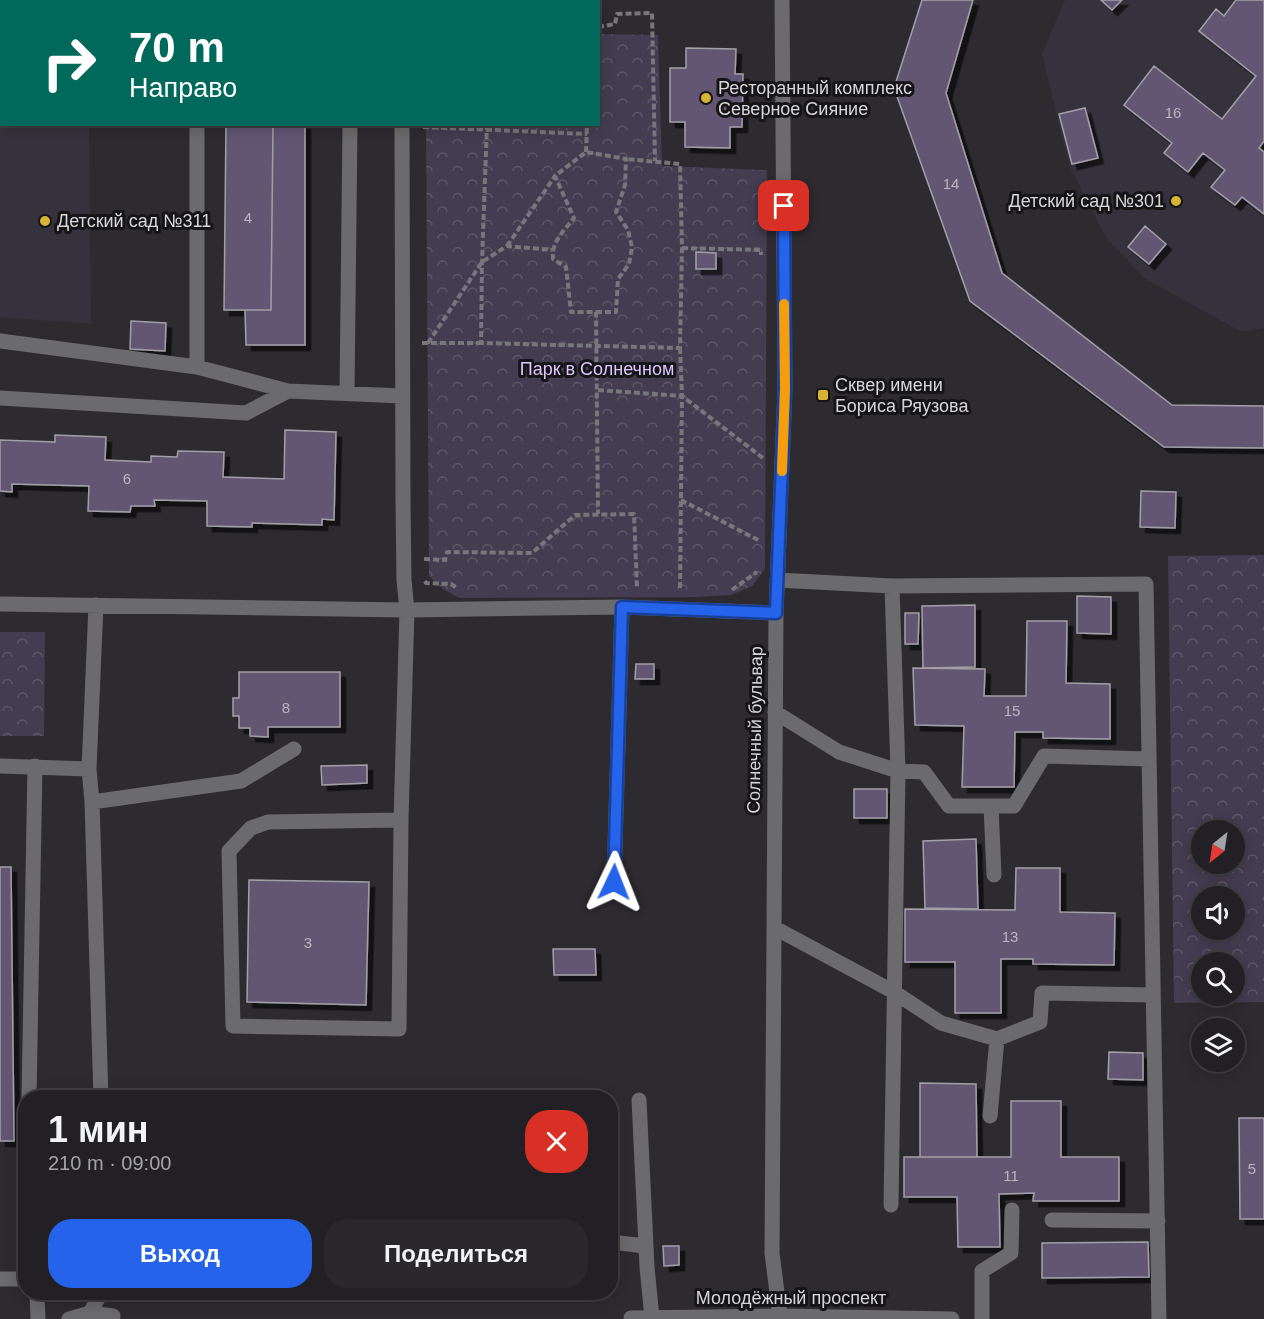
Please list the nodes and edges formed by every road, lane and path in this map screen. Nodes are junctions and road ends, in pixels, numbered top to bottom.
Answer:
1 (782, 0) edge
2 (600, 27) edge
3 (197, 126) edge
4 (350, 126) edge
5 (409, 126) edge
6 (587, 126) edge
7 (487, 127) edge
8 (587, 134) junction
9 (586, 152) junction
10 (626, 159) junction
11 (655, 161) junction
12 (555, 176) junction
13 (507, 246) junction
14 (682, 248) junction
15 (552, 250) junction
16 (482, 262) junction
17 (761, 262) dead end
18 (596, 312) junction
19 (0, 341) edge
20 (428, 343) dead end
21 (598, 345) junction
22 (680, 348) junction
23 (196, 367) junction
24 (598, 390) junction
25 (288, 391) junction
26 (347, 393) junction
27 (402, 396) junction
28 (682, 396) junction
29 (0, 398) edge
30 (764, 448) dead end
31 (681, 500) junction
32 (598, 514) junction
33 (762, 530) dead end
34 (423, 548) dead end
35 (759, 562) dead end
36 (424, 571) dead end
37 (777, 580) junction
38 (892, 586) junction
39 (722, 592) dead end
40 (466, 594) dead end
41 (637, 594) dead end
42 (688, 594) dead end
43 (0, 604) edge
44 (96, 605) junction
45 (622, 607) junction
46 (407, 610) junction
47 (776, 613) junction
48 (775, 712) junction
49 (294, 749) dead end
50 (1149, 759) junction
51 (0, 766) edge
52 (35, 766) junction
53 (89, 769) junction
54 (898, 771) junction
55 (92, 802) junction
56 (991, 806) junction
57 (401, 820) junction
58 (994, 875) dead end
59 (614, 882) dead end
60 (775, 928) junction
61 (894, 992) junction
62 (1153, 994) junction
63 (997, 1039) junction
64 (29, 1090) edge
65 (101, 1090) edge
66 (639, 1100) dead end
67 (990, 1116) dead end
68 (891, 1205) dead end
69 (1012, 1210) dead end
70 (1052, 1220) dead end
71 (1158, 1221) junction
72 (618, 1243) edge
73 (646, 1246) junction
74 (0, 1279) edge
75 (18, 1279) edge
76 (37, 1300) edge
77 (97, 1300) edge
78 (90, 1313) junction
79 (113, 1316) dead end
80 (780, 1316) junction
81 (631, 1318) edge
82 (652, 1318) edge
83 (38, 1319) edge
84 (69, 1319) edge
85 (952, 1319) edge
86 (982, 1319) edge
87 (1160, 1319) edge

1 - 37 street, Солнечный бульвар
2 - 11 path
3 - 23 street
4 - 26 street
5 - 7 path
5 - 27 street
6 - 8 path
7 - 8 path
7 - 16 path
8 - 9 path
9 - 10 path
9 - 12 path
10 - 11 path
10 - 18 path
11 - 14 path
12 - 13 path
12 - 15 path
13 - 15 path
13 - 16 path
14 - 17 path
14 - 22 path
15 - 18 path
16 - 20 path
16 - 21 path
18 - 21 path
19 - 23 street
21 - 22 path
21 - 24 path
22 - 28 path
23 - 25 street
24 - 28 path
24 - 32 path
25 - 26 street
25 - 29 street
26 - 27 street
27 - 46 street
28 - 30 path
28 - 31 path
31 - 33 path
31 - 42 path
32 - 34 path
32 - 41 path
35 - 39 path
36 - 40 path
37 - 38 street
37 - 47 street, Солнечный бульвар
38 - 50 street
38 - 54 street
43 - 44 street
44 - 46 street
44 - 53 street
45 - 46 street
45 - 47 street
45 - 59 street
46 - 57 street
47 - 48 street, Солнечный бульвар
48 - 54 street
48 - 60 street, Солнечный бульвар
49 - 55 street
50 - 56 street
50 - 62 street
51 - 52 street
52 - 53 street
52 - 64 street
53 - 55 street
54 - 56 street
54 - 61 street
55 - 65 street
56 - 58 street
57 - 57 street
60 - 61 street
60 - 80 street, Солнечный бульвар
61 - 63 street
61 - 68 street
62 - 63 street
62 - 71 street
63 - 67 street
66 - 73 street
69 - 86 street
70 - 71 street
71 - 87 street
72 - 73 street
73 - 82 street
74 - 75 street
76 - 83 street
77 - 78 street
78 - 79 street
78 - 84 street
80 - 82 street, Молодёжный проспект
80 - 85 street, Молодёжный проспект
81 - 82 street, Молодёжный проспект

